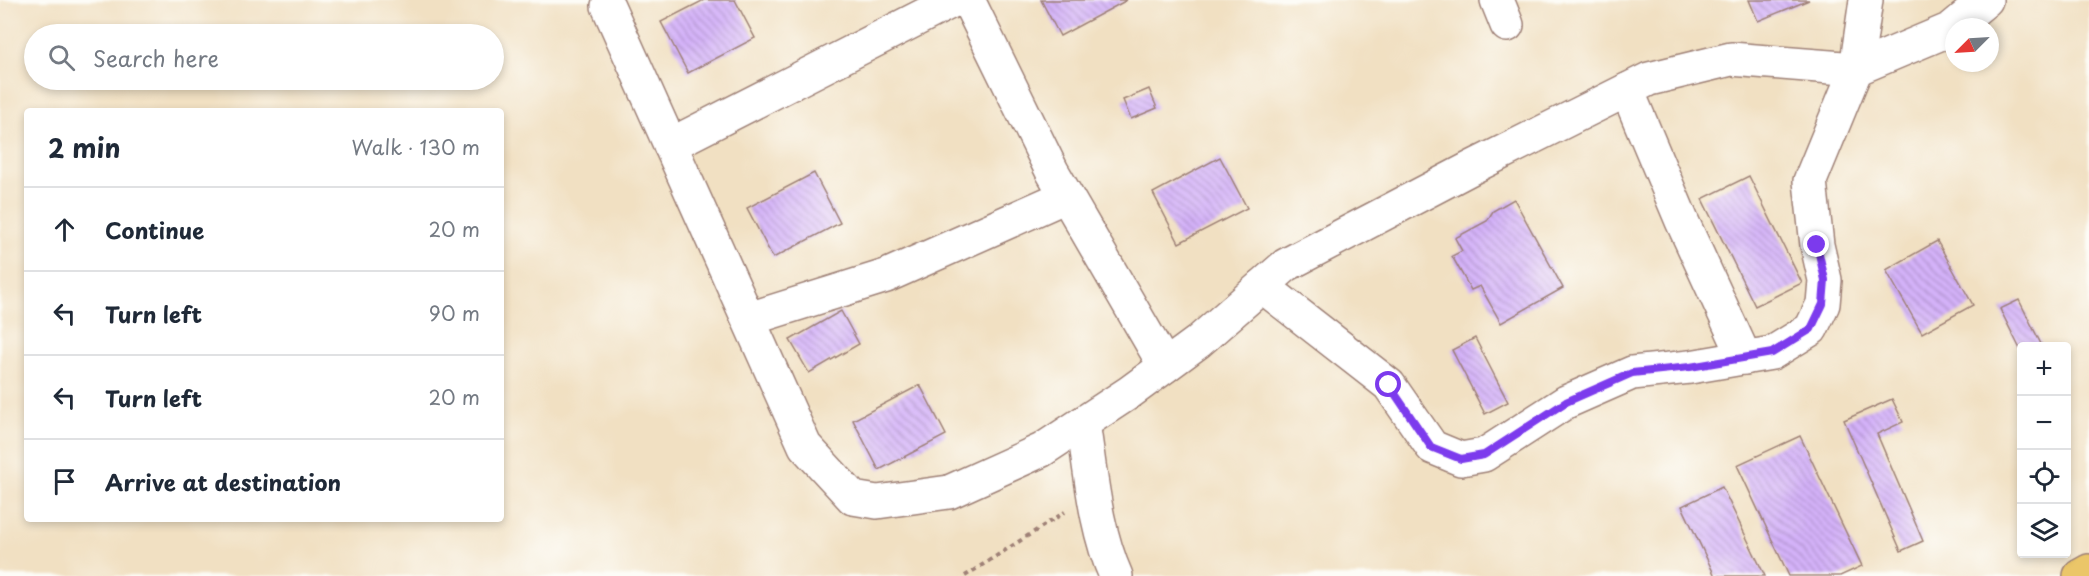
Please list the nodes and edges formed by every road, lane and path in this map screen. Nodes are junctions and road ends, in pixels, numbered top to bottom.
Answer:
1 (954, 0) edge
2 (968, 0) edge
3 (1866, 0) edge
4 (1986, 0) edge
5 (608, 6) dead end
6 (1856, 69) junction
7 (1627, 90) junction
8 (670, 145) junction
9 (1066, 196) junction
10 (1262, 286) junction
11 (749, 319) junction
12 (1745, 358) junction
13 (1165, 366) junction
14 (1083, 423) junction
15 (1094, 494) junction
16 (2089, 571) edge
17 (965, 576) edge
18 (1116, 576) edge
19 (2080, 576) edge

1 - 8 street
2 - 9 street
3 - 6 street
4 - 6 street
5 - 8 street
6 - 7 street
6 - 12 street
7 - 10 street
7 - 12 street
8 - 11 street
9 - 11 street
9 - 13 street
10 - 12 street
10 - 13 street
11 - 14 street
13 - 14 street
14 - 15 street
15 - 17 path
15 - 18 street
16 - 19 highway

